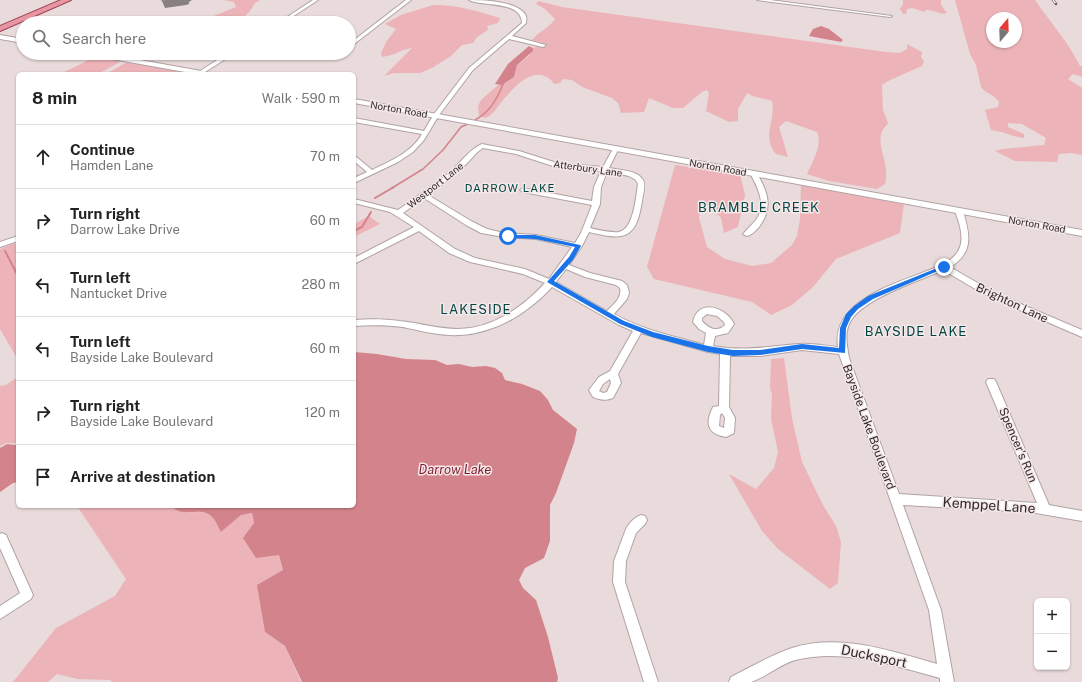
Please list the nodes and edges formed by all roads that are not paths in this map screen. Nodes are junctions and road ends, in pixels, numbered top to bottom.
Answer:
1 (67, 0) edge
2 (316, 0) edge
3 (409, 0) edge
4 (471, 0) edge
5 (759, 0) edge
6 (30, 16) edge
7 (291, 16) edge
8 (890, 16) dead end
9 (16, 22) edge
10 (0, 29) edge
11 (0, 37) edge
12 (508, 37) junction
13 (16, 40) edge
14 (356, 41) edge
15 (543, 45) dead end
16 (130, 60) edge
17 (222, 60) edge
18 (198, 72) edge
19 (205, 72) edge
20 (356, 101) edge
21 (436, 115) junction
22 (356, 120) edge
23 (426, 133) junction
24 (492, 147) joint
25 (616, 148) junction
26 (356, 159) edge
27 (605, 170) junction
28 (371, 172) junction
29 (753, 173) junction
30 (356, 180) edge
31 (523, 190) dead end
32 (423, 195) junction
33 (356, 202) edge
34 (596, 204) junction
35 (959, 210) junction
36 (399, 213) junction
37 (419, 228) junction
38 (586, 229) junction
39 (1082, 232) edge
40 (747, 234) dead end
41 (16, 239) edge
42 (0, 245) edge
43 (578, 246) junction
44 (356, 260) edge
45 (565, 266) junction
46 (944, 267) junction
47 (550, 282) junction
48 (608, 315) junction
49 (356, 323) edge
50 (638, 330) junction
51 (711, 332) dead end
52 (1082, 334) edge
53 (708, 349) junction
54 (843, 351) junction
55 (725, 352) junction
56 (613, 374) dead end
57 (991, 382) dead end
58 (724, 409) dead end
59 (896, 499) junction
60 (1045, 509) junction
61 (1082, 516) edge
62 (641, 520) dead end
63 (0, 540) edge
64 (0, 613) edge
65 (947, 678) edge
66 (651, 682) edge
67 (736, 682) edge

1 - 6 main road
2 - 7 street
3 - 14 street
4 - 12 street
5 - 8 street
9 - 10 main road
11 - 13 street
12 - 15 street
12 - 21 street
16 - 18 street
17 - 19 street
20 - 21 street, Norton Road
21 - 23 street
21 - 25 street, Norton Road
22 - 23 street
23 - 28 street
24 - 27 street, Atterbury Lane
24 - 32 street, Westport Lane
25 - 27 street
25 - 29 street, Norton Road
26 - 28 street
27 - 34 street
27 - 38 street, Atterbury Lane
28 - 30 street
29 - 35 street, Norton Road
29 - 40 street
31 - 34 street
32 - 36 street, Westport Lane
32 - 43 street
33 - 36 street
34 - 38 street
35 - 39 street, Norton Road
35 - 46 street, Bayside Lake Boulevard
36 - 37 street
37 - 44 street
37 - 47 street
38 - 43 street
41 - 42 street
43 - 45 street
45 - 47 street
45 - 48 street
46 - 52 street, Brighton Lane
46 - 54 street, Bayside Lake Boulevard
47 - 48 street
47 - 49 street
48 - 50 street
50 - 53 street
50 - 56 street
51 - 53 street
53 - 55 street
54 - 55 street
54 - 59 street, Bayside Lake Boulevard
55 - 58 street
57 - 60 street, Spencer's Run
59 - 60 street, Kemppel Lane
59 - 65 street, Bayside Lake Boulevard
60 - 61 street, Kemppel Lane
62 - 66 street
63 - 64 street
65 - 67 street, Ducksport

